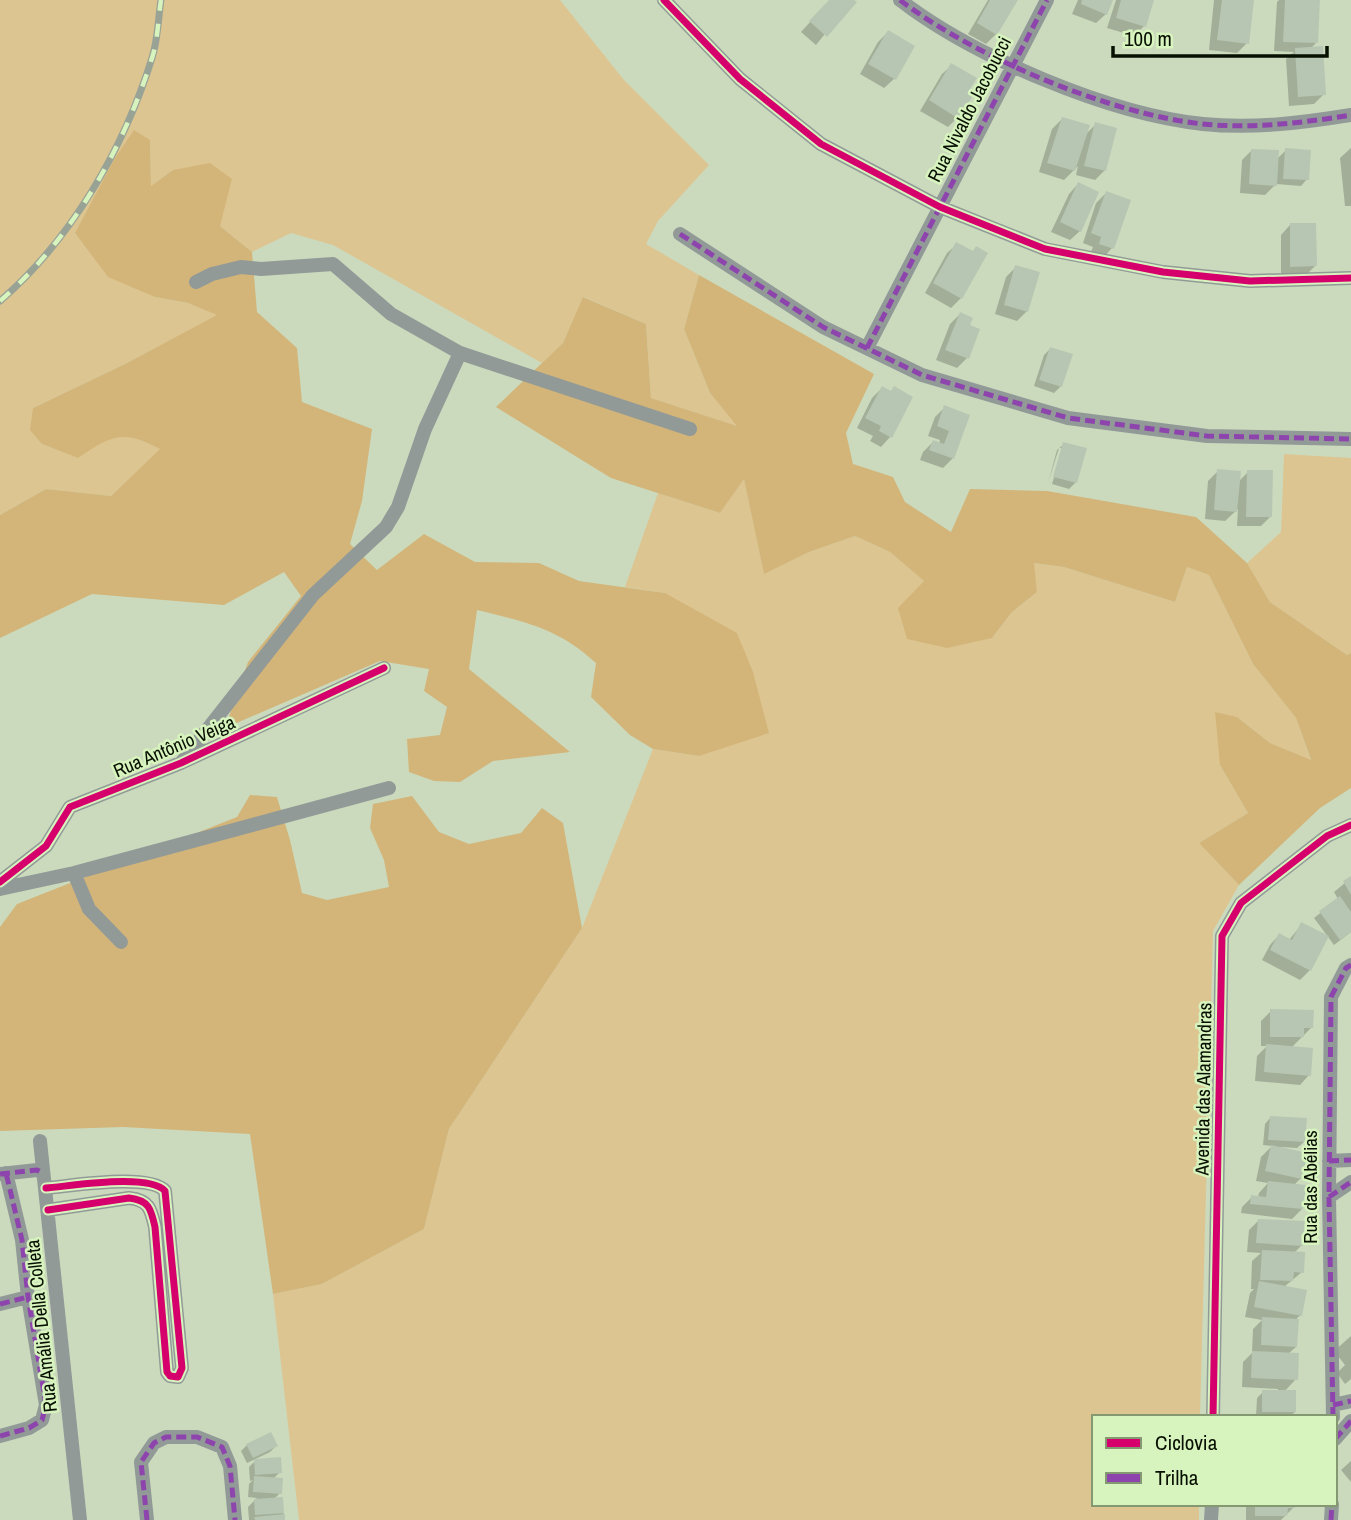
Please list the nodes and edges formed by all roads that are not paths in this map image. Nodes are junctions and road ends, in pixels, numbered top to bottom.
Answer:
1 (664, 0) edge
2 (900, 0) edge
3 (1047, 0) edge
4 (1013, 66) junction
5 (1351, 115) edge
6 (940, 207) junction
7 (680, 234) dead end
8 (1351, 278) edge
9 (196, 282) dead end
10 (867, 348) junction
11 (460, 352) junction
12 (690, 429) dead end
13 (1351, 439) edge
14 (384, 668) dead end
15 (181, 763) junction
16 (388, 788) dead end
17 (1351, 825) edge
18 (74, 873) junction
19 (0, 882) edge
20 (0, 889) edge
21 (121, 942) dead end
22 (1351, 965) edge
23 (40, 1141) dead end
24 (1351, 1160) edge
25 (1329, 1161) junction
26 (3, 1173) edge
27 (43, 1173) junction
28 (1351, 1182) edge
29 (46, 1188) junction
30 (1329, 1197) junction
31 (48, 1210) junction
32 (28, 1297) junction
33 (0, 1304) edge
34 (1351, 1401) edge
35 (1333, 1411) edge
36 (1213, 1415) edge
37 (1351, 1421) edge
38 (0, 1436) edge
39 (1337, 1437) edge
40 (80, 1520) edge
41 (147, 1520) edge
42 (235, 1520) edge

1 - 6 street
2 - 4 street
3 - 4 street, Rua Nivaldo Jacobucci
4 - 5 street
4 - 6 street, Rua Nivaldo Jacobucci
6 - 8 street
6 - 10 street, Rua Nivaldo Jacobucci
7 - 10 street
9 - 11 street
10 - 13 street
11 - 12 street
11 - 15 street
14 - 15 street, Rua Antônio Veiga
15 - 19 street, Rua Antônio Veiga
16 - 18 street
17 - 36 street, Avenida das Alamandras
18 - 20 street
18 - 21 street
22 - 25 street, Rua das Abélias
23 - 27 street, Rua Amália Della Colleta
24 - 25 street
25 - 30 street, Rua das Abélias
26 - 27 street
26 - 32 street
27 - 29 street, Rua Amália Della Colleta
28 - 30 street
29 - 31 street, Rua Amália Della Colleta
29 - 31 street
30 - 35 street, Rua das Abélias
31 - 40 street, Rua Amália Della Colleta
32 - 33 street
32 - 38 street
34 - 35 street
37 - 39 street
41 - 42 street

